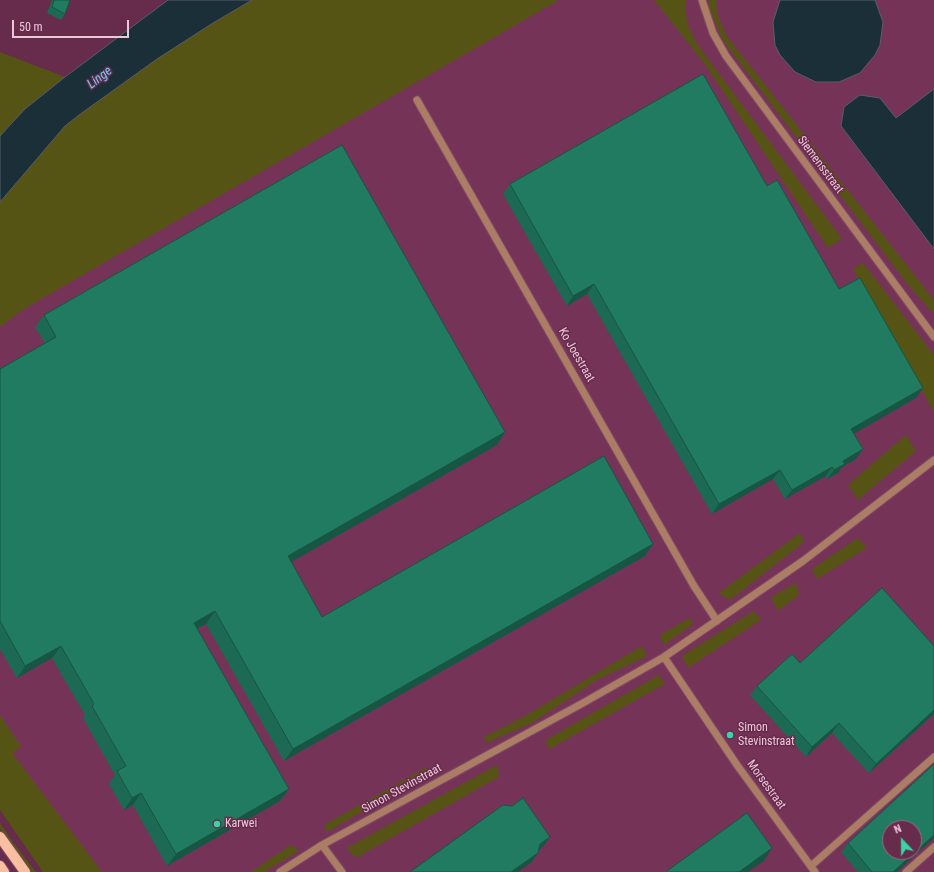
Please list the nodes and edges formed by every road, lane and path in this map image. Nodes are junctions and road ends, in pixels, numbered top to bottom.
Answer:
1 (702, 0) edge
2 (418, 100) dead end
3 (933, 335) edge
4 (934, 460) edge
5 (717, 621) junction
6 (664, 656) junction
7 (934, 757) edge
8 (0, 837) edge
9 (322, 845) junction
10 (934, 847) edge
11 (0, 866) edge
12 (813, 869) edge
13 (4, 872) edge
14 (25, 872) edge
15 (280, 872) edge
16 (342, 872) edge
17 (906, 872) edge

1 - 3 street, Siemensstraat
2 - 5 street, Ko Joestraat
4 - 5 street, Simon Stevinstraat
5 - 6 street, Simon Stevinstraat
6 - 9 street, Simon Stevinstraat
6 - 12 street, Morsestraat
7 - 12 street, Morsestraat
8 - 14 main road
9 - 15 street, Simon Stevinstraat
9 - 16 street
10 - 17 street
11 - 13 main road

